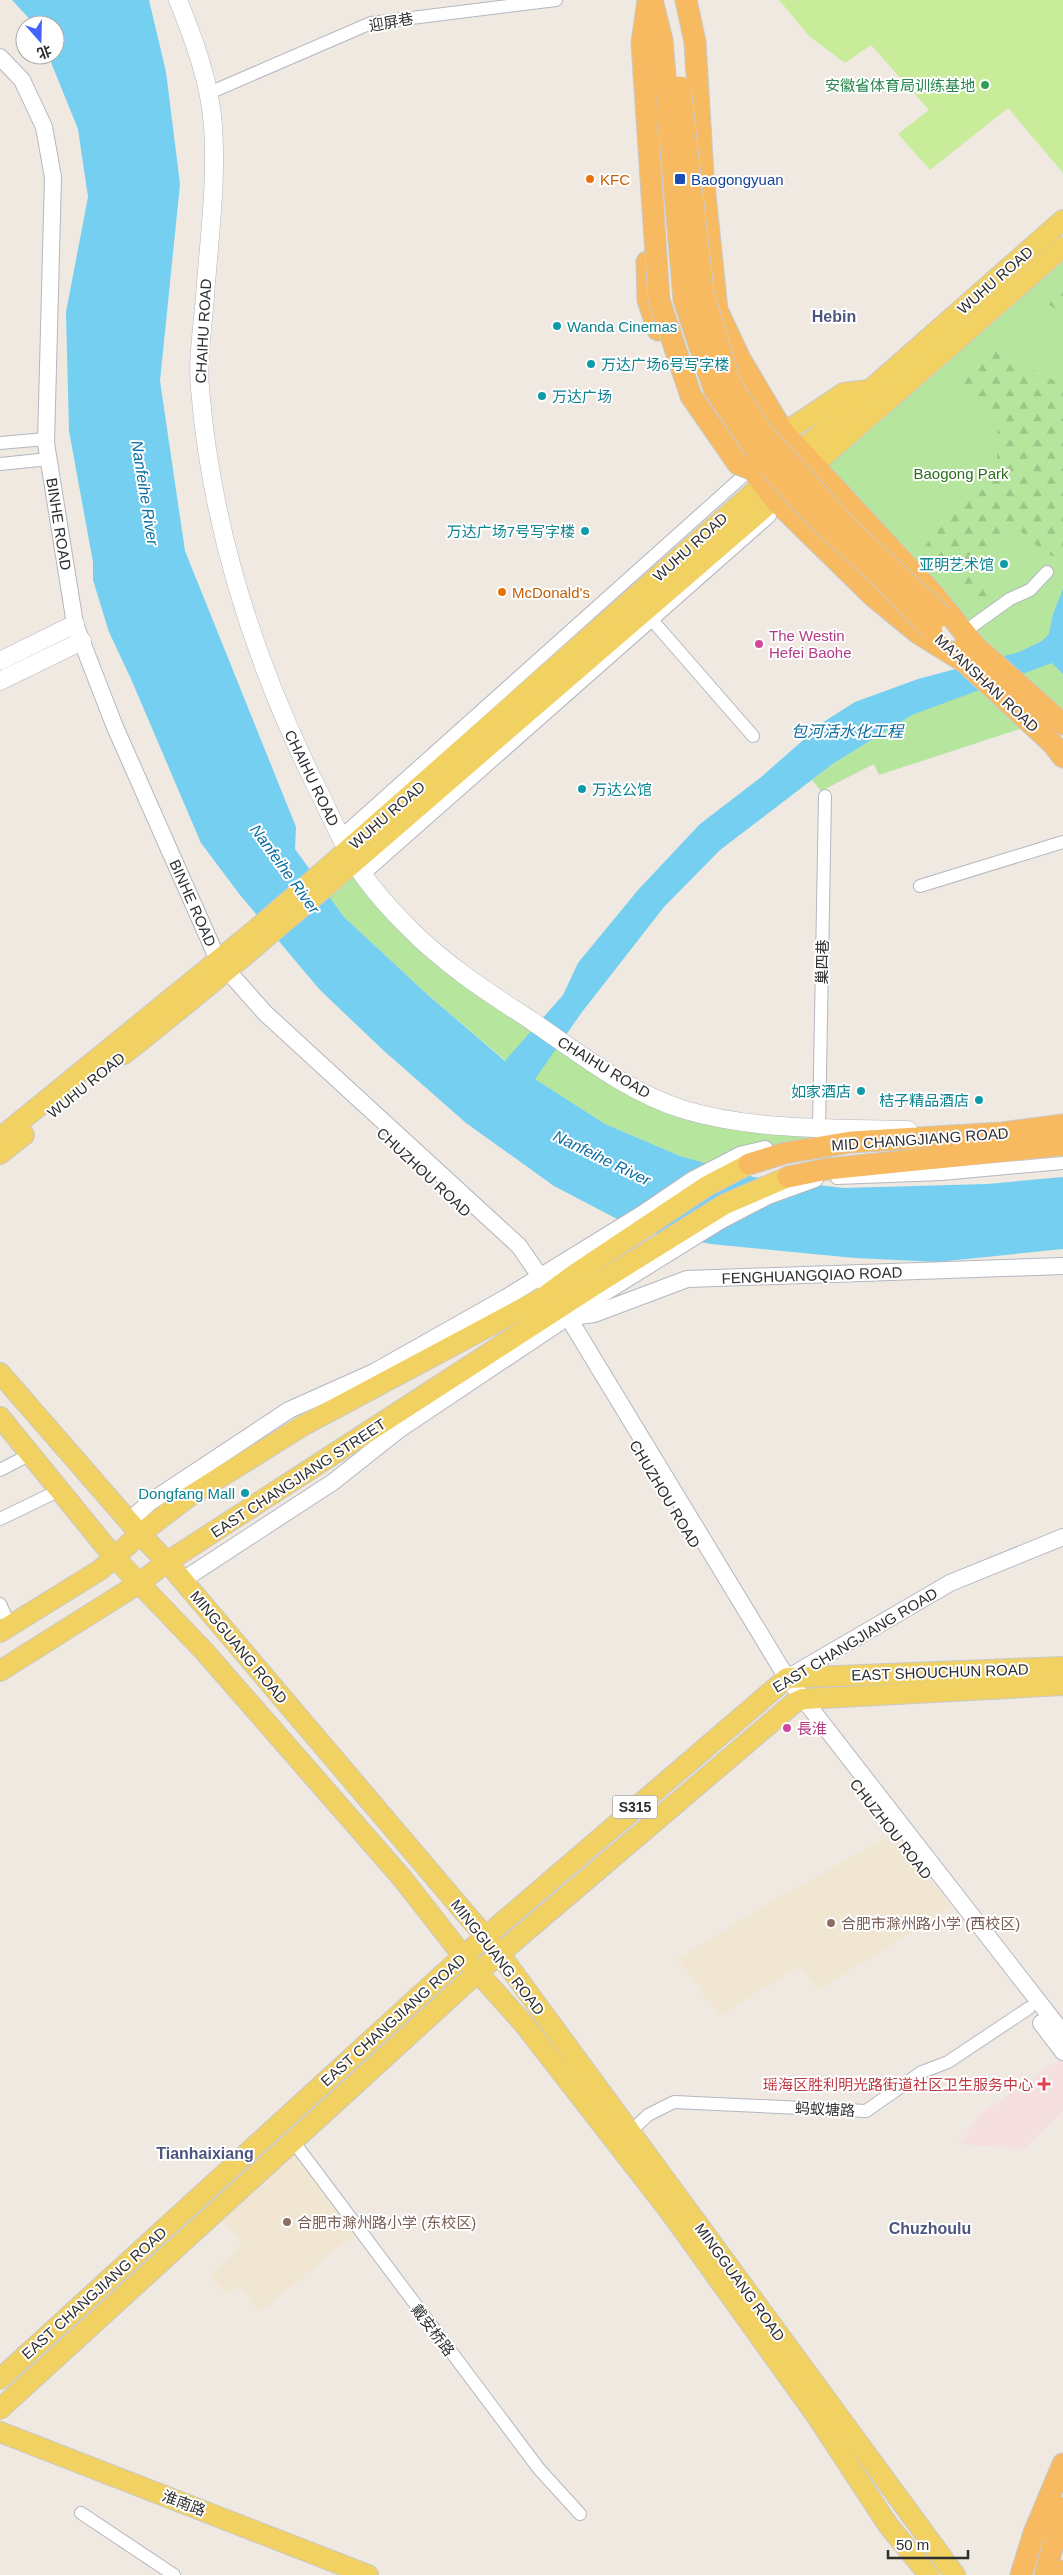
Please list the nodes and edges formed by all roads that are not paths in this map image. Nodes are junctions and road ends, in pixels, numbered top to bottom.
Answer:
1 (178, 0) edge
2 (556, 0) edge
3 (640, 0) edge
4 (648, 0) edge
5 (652, 0) edge
6 (664, 0) edge
7 (686, 0) edge
8 (0, 57) edge
9 (209, 93) junction
10 (1063, 220) edge
11 (1063, 247) edge
12 (869, 390) junction
13 (784, 433) junction
14 (46, 438) junction
15 (0, 443) edge
16 (799, 450) junction
17 (49, 459) junction
18 (0, 464) edge
19 (814, 466) junction
20 (767, 490) junction
21 (1047, 572) dead end
22 (652, 620) junction
23 (937, 624) junction
24 (78, 633) junction
25 (968, 646) junction
26 (0, 661) edge
27 (0, 681) edge
28 (1063, 724) edge
29 (753, 736) dead end
30 (1063, 757) edge
31 (826, 796) dead end
32 (1063, 842) edge
33 (352, 856) junction
34 (920, 886) dead end
35 (222, 970) junction
36 (1063, 1119) edge
37 (1063, 1125) edge
38 (819, 1128) junction
39 (876, 1132) junction
40 (934, 1137) junction
41 (0, 1138) edge
42 (1063, 1145) edge
43 (0, 1154) edge
44 (745, 1160) junction
45 (1063, 1163) edge
46 (788, 1177) joint
47 (815, 1180) joint
48 (1063, 1266) edge
49 (596, 1291) junction
50 (552, 1301) junction
51 (0, 1373) edge
52 (0, 1416) edge
53 (30, 1454) junction
54 (0, 1470) edge
55 (60, 1490) junction
56 (0, 1519) edge
57 (134, 1527) junction
58 (1063, 1537) edge
59 (114, 1557) junction
60 (167, 1562) junction
61 (183, 1580) junction
62 (138, 1584) junction
63 (2, 1617) edge
64 (1063, 1667) edge
65 (0, 1672) edge
66 (783, 1680) junction
67 (1063, 1685) edge
68 (798, 1701) junction
69 (485, 1937) junction
70 (499, 1954) junction
71 (463, 1956) junction
72 (478, 1972) junction
73 (1029, 2008) junction
74 (1063, 2033) edge
75 (1063, 2052) edge
76 (630, 2132) junction
77 (293, 2141) junction
78 (0, 2379) edge
79 (0, 2409) edge
80 (0, 2432) edge
81 (1063, 2464) edge
82 (1063, 2508) edge
83 (81, 2513) dead end
84 (580, 2514) dead end
85 (1063, 2571) edge
86 (174, 2575) edge
87 (368, 2575) edge
88 (929, 2575) edge
89 (955, 2575) edge
90 (1021, 2575) edge
91 (1045, 2575) edge
92 (1062, 2575) edge

1 - 9 main road, CHAIHU ROAD
2 - 9 street, 迎屏巷
3 - 20 highway
4 - 20 highway, bridge
5 - 23 highway, bridge
6 - 23 highway, bridge
7 - 13 highway
8 - 14 street, BINHE ROAD
9 - 33 main road, CHAIHU ROAD
10 - 12 main road, WUHU ROAD
11 - 19 main road, WUHU ROAD
12 - 13 main road
12 - 16 main road, WUHU ROAD
13 - 16 highway
14 - 15 street
14 - 17 street, BINHE ROAD
16 - 19 highway
16 - 20 main road, WUHU ROAD
17 - 18 street
17 - 24 street, BINHE ROAD
19 - 20 main road, WUHU ROAD
19 - 25 highway
20 - 22 street
20 - 25 highway
20 - 33 main road, WUHU ROAD
21 - 25 street
22 - 29 street
22 - 33 street
23 - 25 highway, MA'ANSHAN ROAD
24 - 26 main road
24 - 27 main road
24 - 35 street, BINHE ROAD
25 - 28 highway, MA'ANSHAN ROAD
25 - 30 highway, MA'ANSHAN ROAD
31 - 38 street, 巢四巷
32 - 34 street
33 - 35 main road, WUHU ROAD
33 - 38 main road, CHAIHU ROAD
35 - 41 main road, WUHU ROAD
35 - 43 main road, WUHU ROAD
35 - 50 street, CHUZHOU ROAD
36 - 39 main road, CHAIHU ROAD
37 - 40 highway, MID CHANGJIANG ROAD
38 - 39 main road, CHAIHU ROAD
39 - 40 street
39 - 44 street
40 - 44 highway, MID CHANGJIANG ROAD
42 - 46 highway, MID CHANGJIANG ROAD
44 - 50 main road, EAST CHANGJIANG STREET
45 - 47 street
46 - 49 main road, EAST CHANGJIANG STREET
47 - 49 street
48 - 50 street, FENGHUANGQIAO ROAD
49 - 50 main road, EAST CHANGJIANG STREET
50 - 57 main road, EAST CHANGJIANG STREET
50 - 60 main road, EAST CHANGJIANG STREET
50 - 61 street
50 - 66 street, CHUZHOU ROAD
51 - 57 main road, MINGGUANG ROAD
52 - 53 main road, MINGGUANG ROAD
53 - 54 street
53 - 55 main road, MINGGUANG ROAD
55 - 56 street
55 - 59 main road, MINGGUANG ROAD
57 - 59 main road, EAST CHANGJIANG STREET
57 - 60 main road, MINGGUANG ROAD
58 - 66 street, EAST CHANGJIANG ROAD
59 - 62 main road, MINGGUANG ROAD
59 - 63 main road, EAST CHANGJIANG STREET
60 - 61 main road, MINGGUANG ROAD
60 - 62 main road, EAST CHANGJIANG STREET
61 - 69 main road, MINGGUANG ROAD
62 - 65 main road, EAST CHANGJIANG STREET
62 - 71 main road, MINGGUANG ROAD
64 - 66 main road, EAST SHOUCHUN ROAD
66 - 68 street, CHUZHOU ROAD
66 - 69 main road, EAST CHANGJIANG ROAD / S315
67 - 68 main road, EAST SHOUCHUN ROAD
68 - 70 main road, EAST CHANGJIANG ROAD / S315
68 - 73 street, CHUZHOU ROAD
68 - 74 street, CHUZHOU ROAD
69 - 70 main road, MINGGUANG ROAD
69 - 71 main road, EAST CHANGJIANG ROAD / S315
70 - 72 main road, EAST CHANGJIANG ROAD
70 - 76 main road, MINGGUANG ROAD
71 - 72 main road, MINGGUANG ROAD
71 - 78 main road, EAST CHANGJIANG ROAD
72 - 77 main road, EAST CHANGJIANG ROAD
72 - 88 main road, MINGGUANG ROAD
73 - 75 street, CHUZHOU ROAD
73 - 76 street, 蚂蚁塘路
76 - 89 main road, MINGGUANG ROAD
77 - 79 main road, EAST CHANGJIANG ROAD
77 - 84 street, 戴安桥路
80 - 87 main road, 淮南路
81 - 90 highway
82 - 91 highway
83 - 86 street
85 - 92 highway

